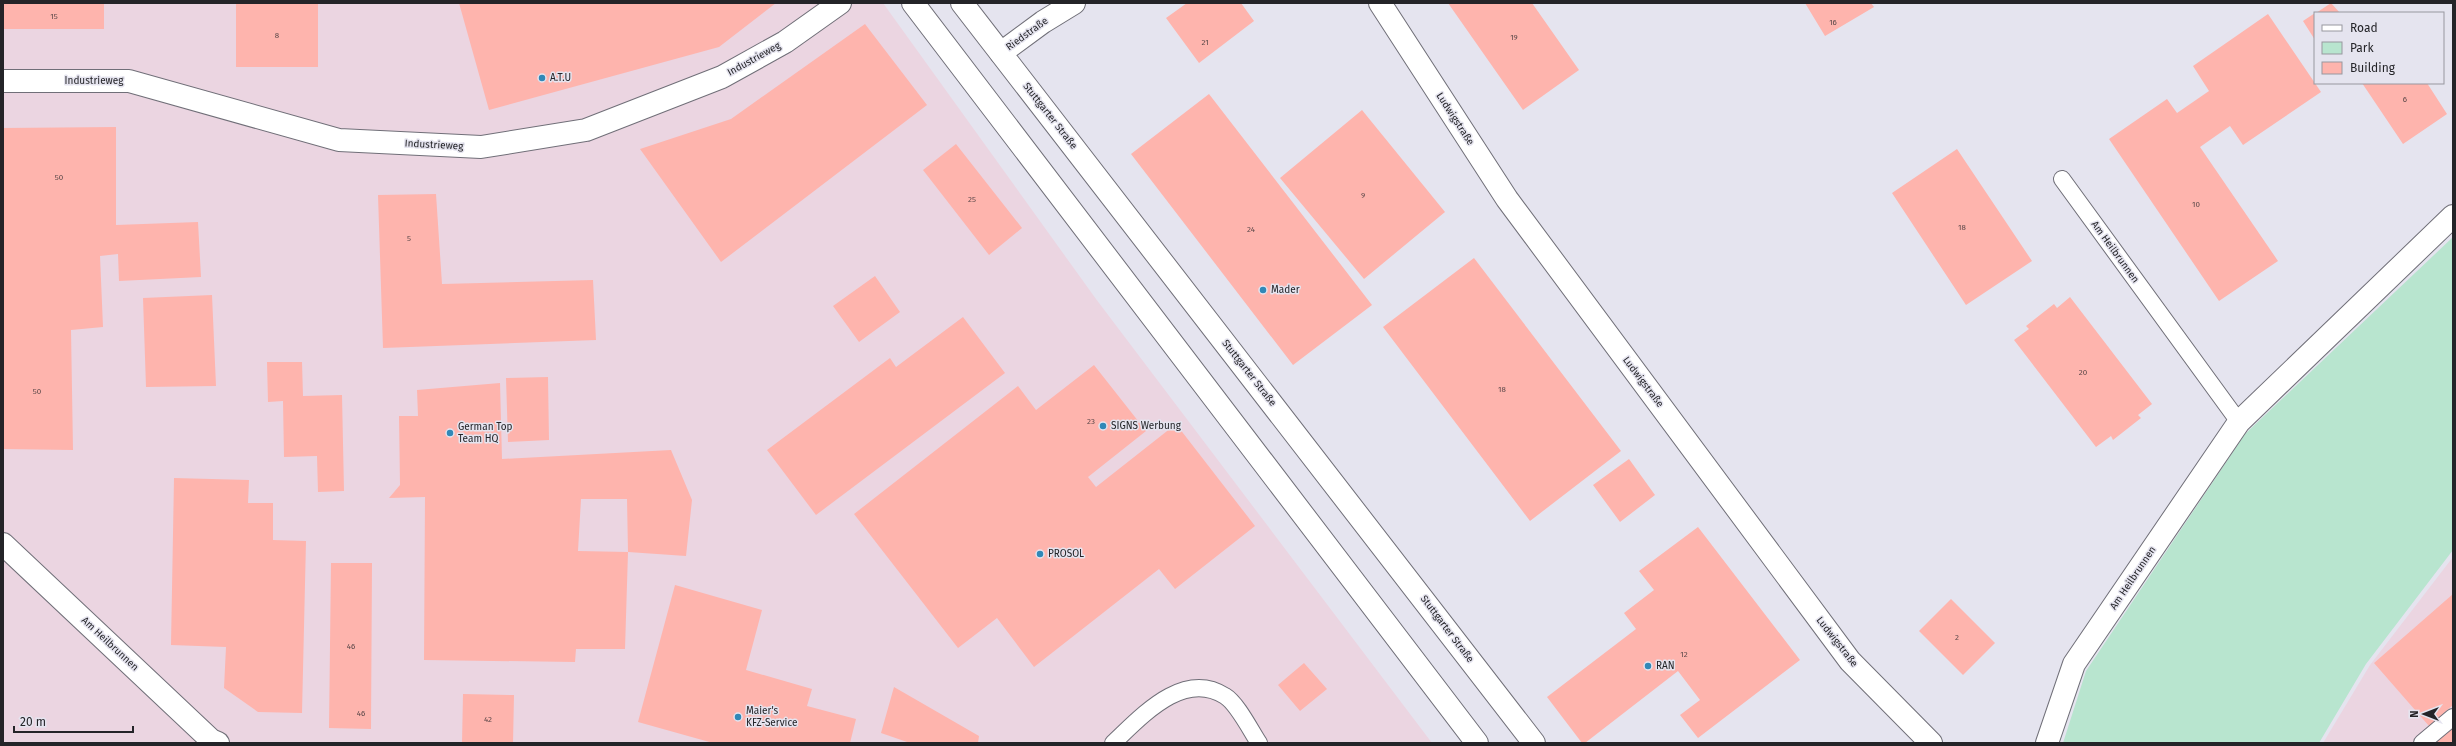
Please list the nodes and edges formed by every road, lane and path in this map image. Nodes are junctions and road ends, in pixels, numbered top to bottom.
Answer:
1 (840, 3) edge
2 (913, 3) edge
3 (962, 3) edge
4 (1074, 3) edge
5 (1380, 3) edge
6 (1001, 53) junction
7 (3, 82) edge
8 (2062, 179) dead end
9 (2453, 216) edge
10 (2239, 422) junction
11 (3, 544) edge
12 (2453, 717) edge
13 (212, 742) edge
14 (1113, 743) edge
15 (1258, 743) edge
16 (1477, 743) edge
17 (1534, 743) edge
18 (1931, 743) edge
19 (2047, 743) edge
20 (2422, 743) edge

1 - 7 street, Industrieweg
2 - 16 street
3 - 6 street, Stuttgarter Straße
4 - 6 street, Riedstraße
5 - 18 street, Ludwigstraße
6 - 17 street, Stuttgarter Straße
8 - 10 lane, Am Heilbrunnen
9 - 10 street, Am Heilbrunnen
10 - 19 street, Am Heilbrunnen
11 - 13 street, Am Heilbrunnen
12 - 20 lane
14 - 15 lane

